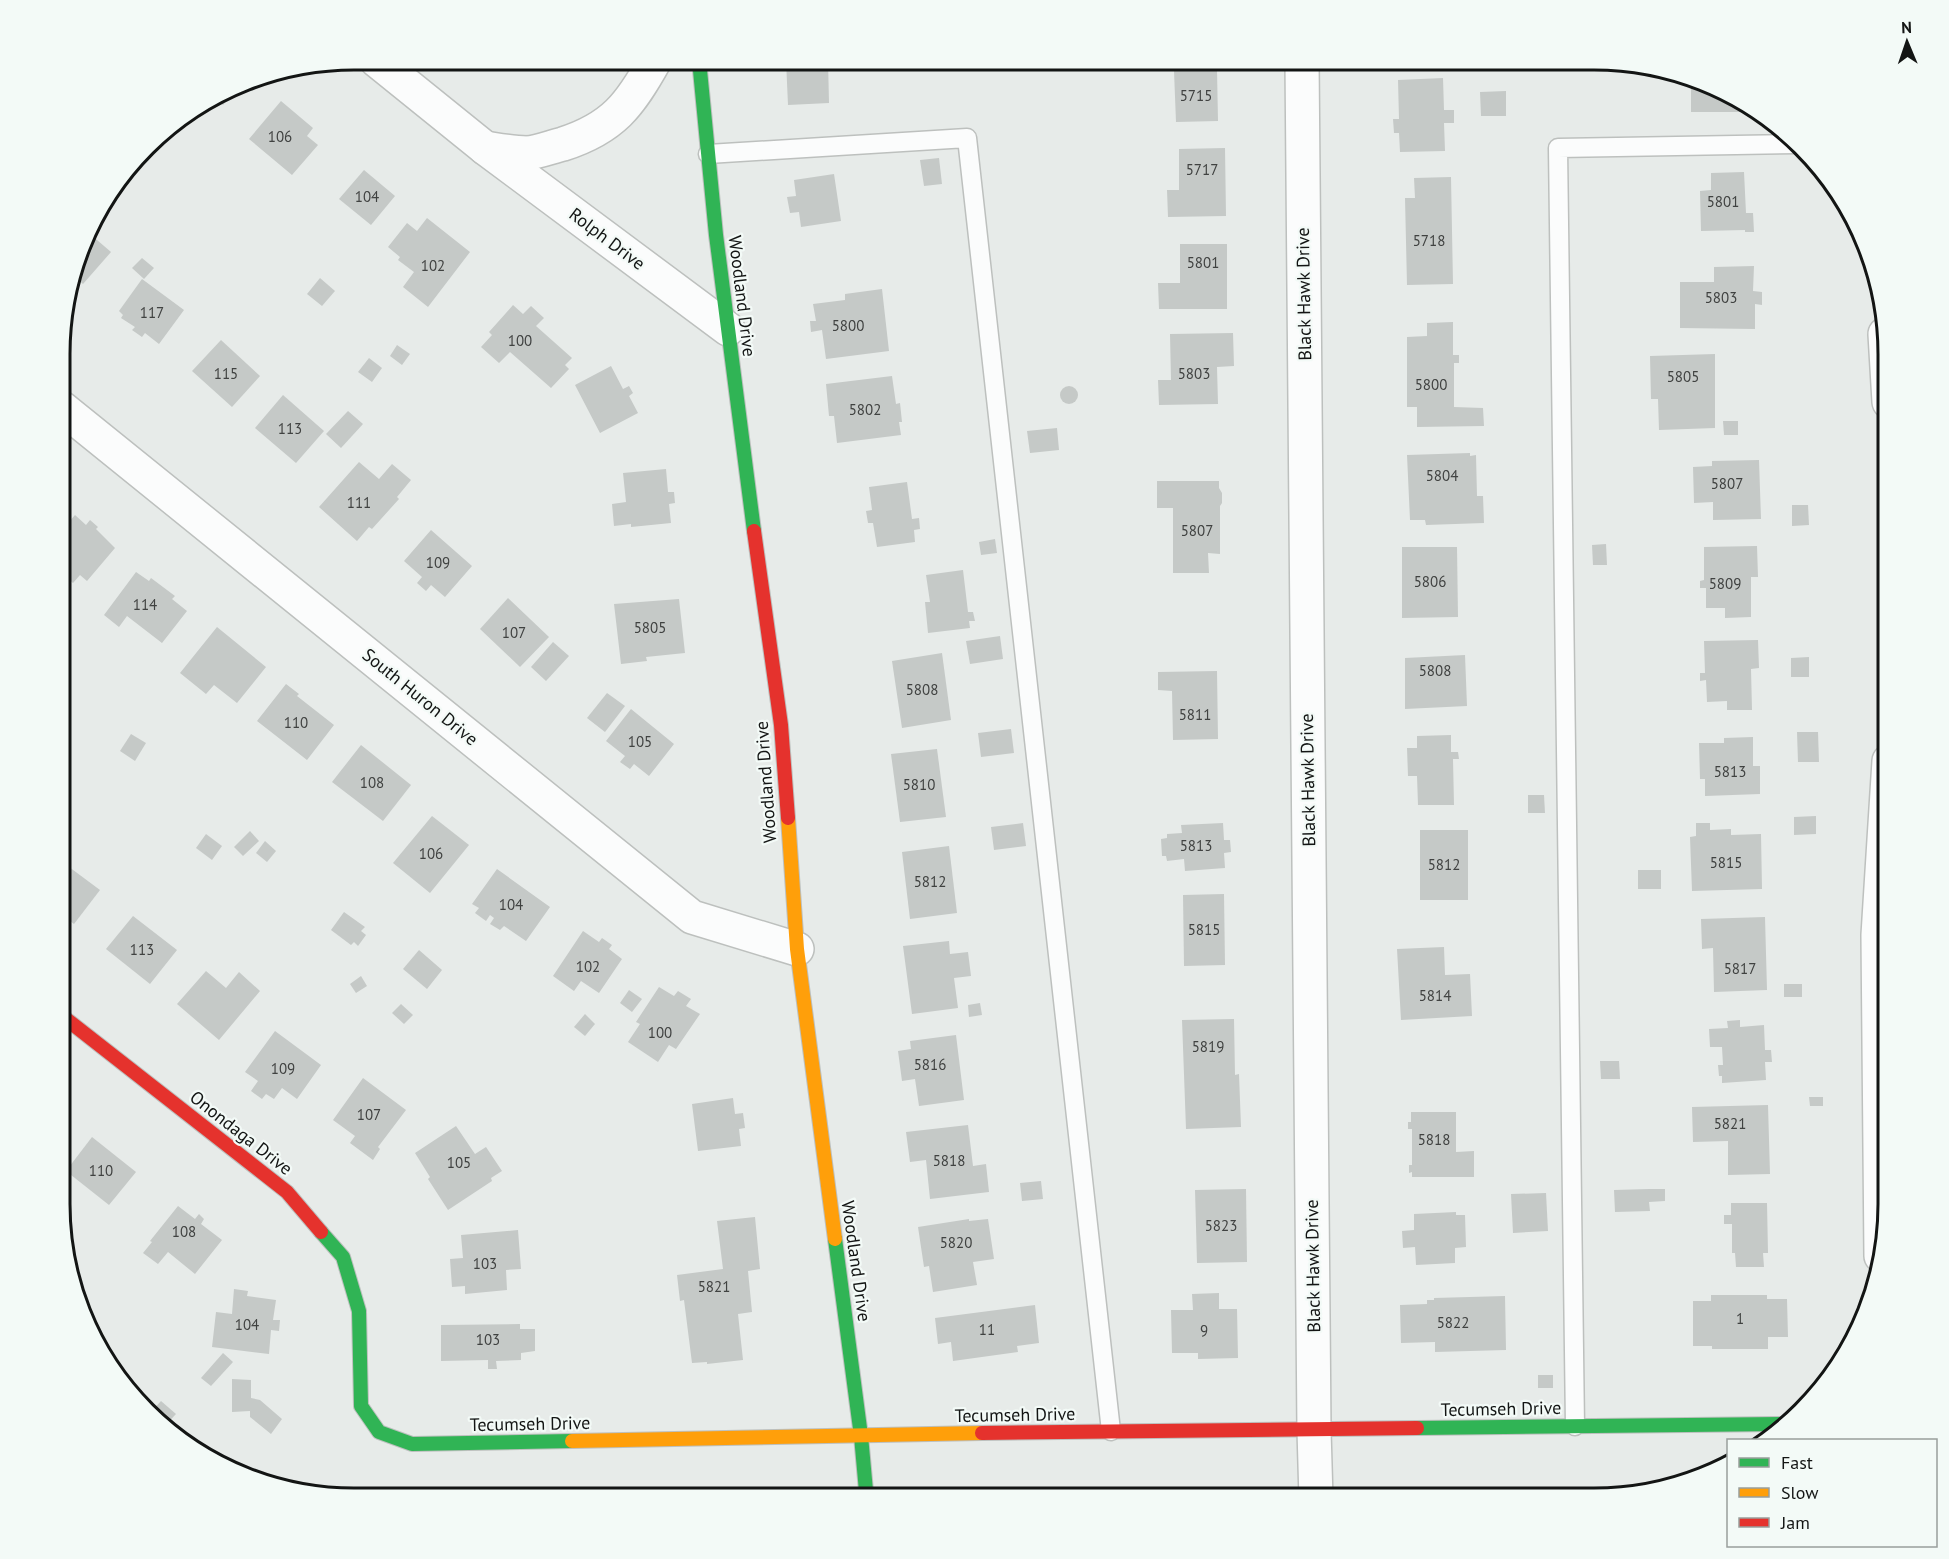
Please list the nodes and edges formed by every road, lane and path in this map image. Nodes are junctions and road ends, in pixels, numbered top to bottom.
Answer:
1 (388, 70) edge
2 (650, 70) edge
3 (700, 70) edge
4 (1302, 70) edge
5 (1785, 144) edge
6 (485, 148) junction
7 (708, 154) junction
8 (729, 329) junction
9 (70, 414) edge
10 (797, 949) junction
11 (70, 1022) edge
12 (359, 1311) joint
13 (1775, 1424) edge
14 (1575, 1426) junction
15 (1314, 1430) junction
16 (1111, 1431) junction
17 (861, 1436) junction
18 (866, 1488) edge
19 (1316, 1488) edge

1 - 6 street, Rolph Drive
2 - 6 street
3 - 7 street, Woodland Drive
4 - 15 street, Black Hawk Drive
5 - 14 lane
6 - 8 street, Rolph Drive
7 - 8 street, Woodland Drive
7 - 16 lane
8 - 10 street, Woodland Drive
9 - 10 street, South Huron Drive
10 - 17 street, Woodland Drive
11 - 12 street, Onondaga Drive
12 - 17 street, Tecumseh Drive
13 - 14 street, Tecumseh Drive
14 - 15 street, Tecumseh Drive
15 - 16 street, Tecumseh Drive
15 - 19 street, Black Hawk Drive
16 - 17 street, Tecumseh Drive
17 - 18 street, Woodland Drive

